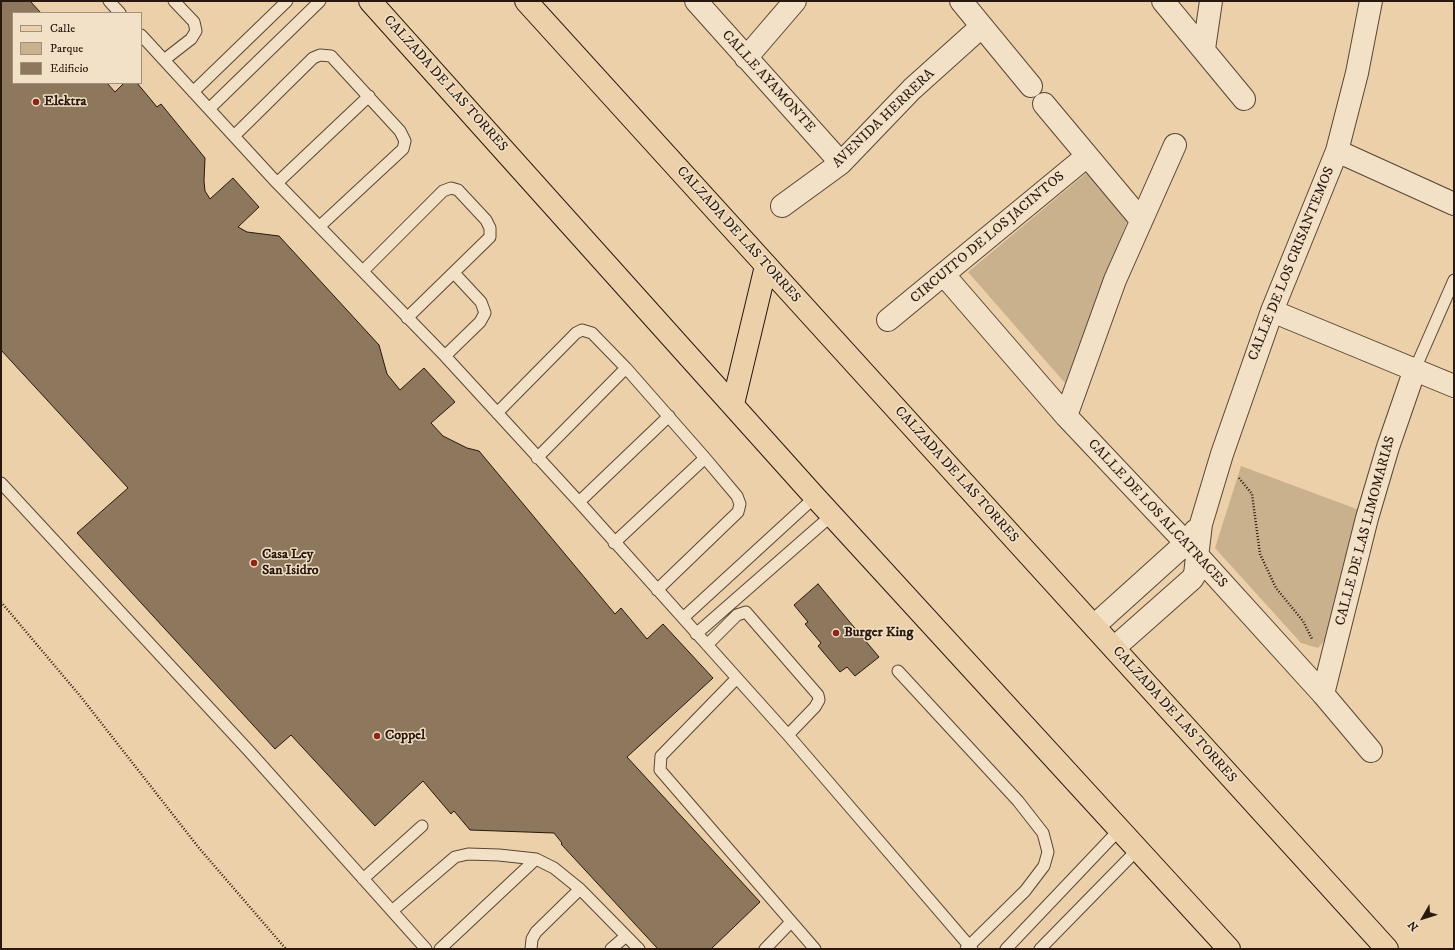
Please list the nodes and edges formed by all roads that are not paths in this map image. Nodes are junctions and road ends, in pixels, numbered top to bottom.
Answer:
1 (109, 1) edge
2 (174, 1) edge
3 (287, 1) edge
4 (320, 1) edge
5 (370, 1) edge
6 (526, 1) edge
7 (696, 1) edge
8 (795, 1) edge
9 (961, 1) edge
10 (1163, 1) edge
11 (1211, 1) edge
12 (1371, 1) edge
13 (119, 12) edge
14 (981, 27) junction
15 (142, 36) edge
16 (1204, 49) junction
17 (746, 58) junction
18 (164, 60) junction
19 (1031, 86) dead end
20 (192, 92) junction
21 (369, 96) junction
22 (1244, 99) dead end
23 (1044, 104) dead end
24 (209, 109) junction
25 (234, 136) junction
26 (1175, 145) dead end
27 (1336, 151) junction
28 (1088, 156) junction
29 (840, 163) junction
30 (277, 183) junction
31 (1454, 204) edge
32 (782, 206) dead end
33 (1141, 220) junction
34 (320, 226) junction
35 (766, 266) junction
36 (363, 271) junction
37 (454, 273) junction
38 (944, 275) junction
39 (1454, 280) edge
40 (1272, 311) junction
41 (406, 318) junction
42 (888, 320) dead end
43 (445, 356) junction
44 (626, 368) junction
45 (1415, 369) junction
46 (1454, 386) edge
47 (732, 404) junction
48 (497, 413) junction
49 (669, 416) junction
50 (1066, 416) junction
51 (537, 458) junction
52 (705, 458) junction
53 (1, 483) edge
54 (815, 497) junction
55 (579, 502) junction
56 (832, 515) junction
57 (614, 543) junction
58 (1192, 549) junction
59 (657, 590) junction
60 (683, 618) junction
61 (1094, 626) junction
62 (696, 634) junction
63 (707, 645) junction
64 (1114, 648) junction
65 (898, 671) dead end
66 (736, 679) junction
67 (1323, 694) junction
68 (788, 735) junction
69 (1371, 751) dead end
70 (422, 826) dead end
71 (1119, 830) junction
72 (1137, 850) junction
73 (536, 859) junction
74 (363, 879) junction
75 (580, 889) junction
76 (392, 911) junction
77 (791, 922) junction
78 (626, 936) junction
79 (969, 948) edge
80 (426, 949) edge
81 (440, 949) edge
82 (531, 949) edge
83 (611, 949) edge
84 (639, 949) edge
85 (765, 949) edge
86 (815, 949) edge
87 (1006, 949) edge
88 (1040, 949) edge
89 (1229, 949) edge
90 (1386, 949) edge

1 - 13 lane
2 - 18 lane
3 - 20 lane
4 - 24 lane
5 - 47 main road, CALZADA DE LAS TORRES
6 - 35 main road, CALZADA DE LAS TORRES
7 - 17 street, CALLE AYAMONTE
8 - 17 street
9 - 14 street
10 - 16 street
11 - 16 street
12 - 27 street, CALLE DE LOS CRISANTEMOS
14 - 19 street
14 - 29 street, AVENIDA HERRERA
15 - 18 lane
16 - 22 street
17 - 29 street, CALLE AYAMONTE
18 - 20 lane
20 - 24 lane
21 - 25 lane
21 - 30 lane
21 - 34 lane
23 - 28 street
24 - 25 lane
25 - 30 lane
26 - 33 street
27 - 31 street
27 - 40 street, CALLE DE LOS CRISANTEMOS
28 - 33 street
28 - 38 street, CIRCUITO DE LOS JACINTOS
29 - 32 street, AVENIDA HERRERA
30 - 34 lane
33 - 50 street
34 - 36 lane
35 - 47 main road
35 - 61 main road, CALZADA DE LAS TORRES
36 - 37 lane
36 - 41 lane
37 - 41 lane
37 - 43 lane
38 - 42 street, CIRCUITO DE LOS JACINTOS
38 - 50 street, CALLE DE LOS ALCATRACES
39 - 45 lane
40 - 45 street
40 - 58 street, CALLE DE LOS CRISANTEMOS
41 - 43 lane
43 - 48 lane
44 - 48 lane
44 - 49 lane
44 - 51 lane
45 - 46 street
45 - 67 street, CALLE DE LAS LIMOMARIAS
47 - 54 main road, CALZADA DE LAS TORRES
48 - 51 lane
49 - 52 lane
49 - 55 lane
50 - 58 street, CALLE DE LOS ALCATRACES
51 - 55 lane
52 - 57 lane
52 - 59 lane
53 - 74 lane
54 - 56 main road, CALZADA DE LAS TORRES
54 - 60 lane
55 - 57 lane
56 - 62 lane
56 - 71 main road, CALZADA DE LAS TORRES
57 - 59 lane
58 - 61 street, CALLE DE LOS CRISANTEMOS
58 - 64 street, CALLE DE LOS CRISANTEMOS
58 - 67 street, CALLE DE LOS ALCATRACES
59 - 60 lane
60 - 62 lane
61 - 64 main road, CALZADA DE LAS TORRES
62 - 63 lane
63 - 66 lane
63 - 68 lane
64 - 90 main road, CALZADA DE LAS TORRES
65 - 79 lane
66 - 68 lane
66 - 77 lane
67 - 69 street, CALLE DE LOS ALCATRACES
68 - 79 lane
70 - 74 lane
71 - 72 main road, CALZADA DE LAS TORRES
71 - 87 lane
72 - 88 lane
72 - 89 main road, CALZADA DE LAS TORRES
73 - 75 lane
73 - 76 lane
73 - 81 lane
74 - 76 lane
75 - 78 lane
75 - 82 lane
76 - 80 lane
77 - 85 lane
77 - 86 lane
78 - 83 lane
78 - 84 lane

